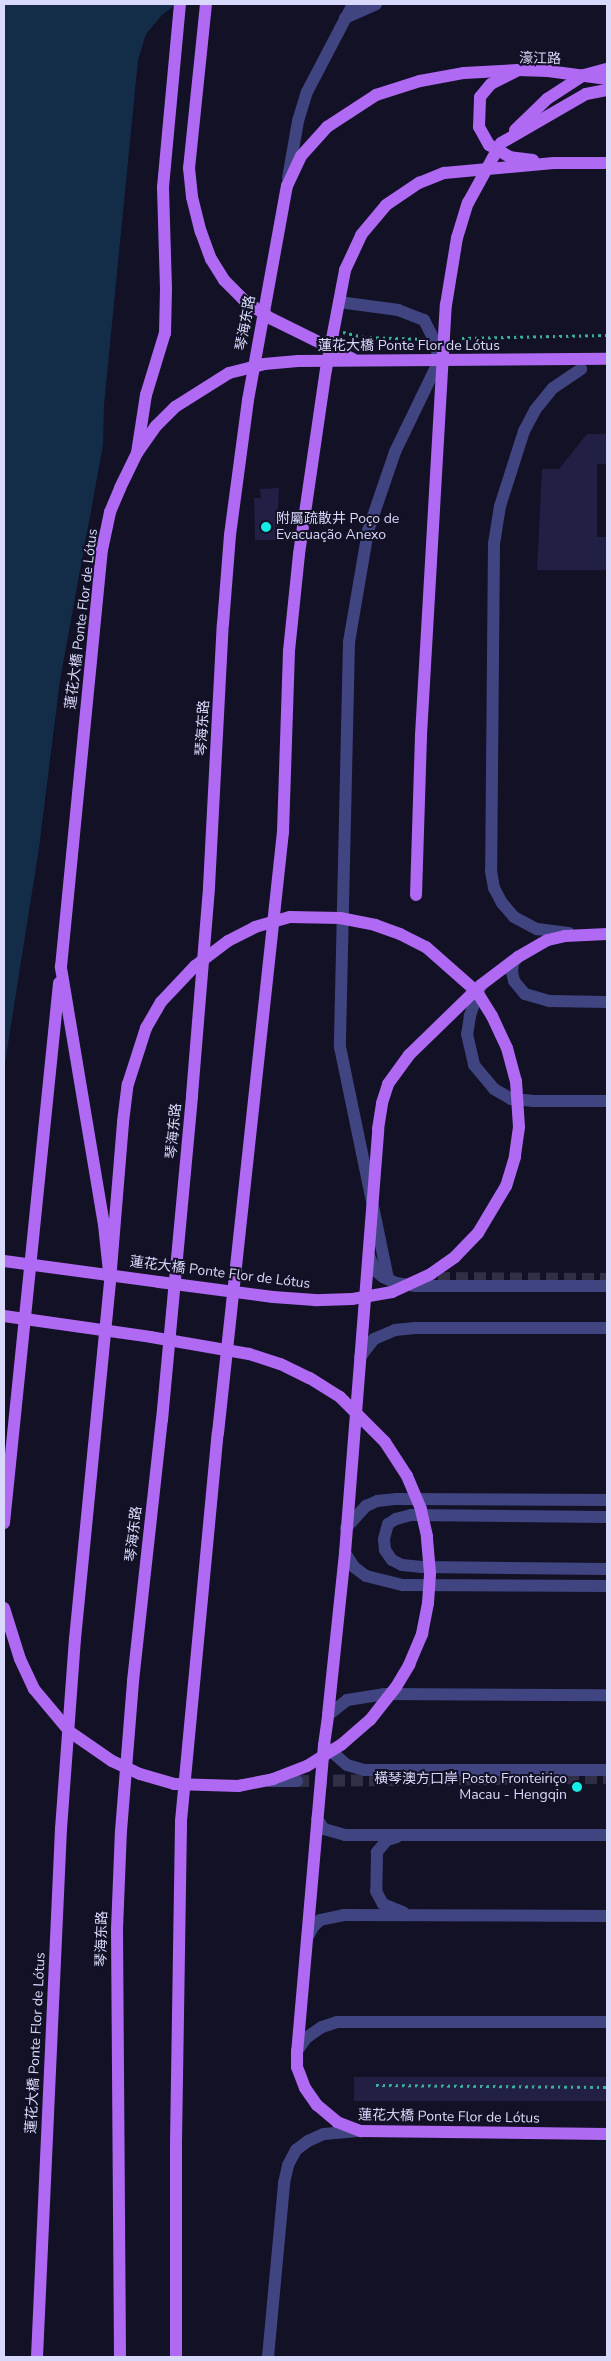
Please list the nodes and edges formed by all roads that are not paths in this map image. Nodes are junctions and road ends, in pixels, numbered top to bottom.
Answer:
1 (180, 4) edge
2 (206, 4) edge
3 (352, 4) edge
4 (376, 4) edge
5 (346, 18) junction
6 (607, 68) edge
7 (518, 70) junction
8 (607, 79) edge
9 (607, 90) edge
10 (502, 143) junction
11 (554, 163) junction
12 (607, 163) edge
13 (287, 186) junction
14 (339, 302) junction
15 (607, 359) edge
16 (357, 362) junction
17 (580, 369) dead end
18 (137, 453) junction
19 (416, 895) dead end
20 (584, 934) junction
21 (607, 934) edge
22 (518, 957) junction
23 (61, 967) junction
24 (481, 985) junction
25 (607, 1002) edge
26 (607, 1101) edge
27 (369, 1256) junction
28 (4, 1261) edge
29 (388, 1278) dead end
30 (110, 1281) junction
31 (607, 1286) edge
32 (4, 1316) edge
33 (607, 1328) edge
34 (360, 1357) junction
35 (607, 1500) edge
36 (607, 1517) edge
37 (4, 1523) edge
38 (346, 1528) junction
39 (345, 1553) junction
40 (607, 1569) edge
41 (607, 1582) edge
42 (577, 1586) junction
43 (607, 1586) edge
44 (4, 1608) edge
45 (607, 1695) edge
46 (328, 1715) junction
47 (324, 1745) junction
48 (607, 1770) edge
49 (185, 1780) junction
50 (297, 1781) tunnel mouth
51 (317, 1819) junction
52 (404, 1834) junction
53 (607, 1835) edge
54 (413, 1915) junction
55 (607, 1916) edge
56 (307, 1938) junction
57 (607, 2022) edge
58 (296, 2051) junction
59 (361, 2131) junction
60 (607, 2134) edge
61 (37, 2357) edge
62 (120, 2357) edge
63 (176, 2357) edge
64 (268, 2357) edge

1 - 18 main road
2 - 16 main road, bridge
3 - 5 lane
4 - 5 lane
5 - 13 lane
6 - 10 main road, bridge
7 - 8 main road, 濠江路
7 - 11 main road, 濠江路
7 - 13 main road, 琴海东路
9 - 10 main road, bridge
10 - 19 main road, bridge
11 - 12 main road
11 - 14 main road
13 - 62 main road, 琴海东路
14 - 29 lane
14 - 49 main road
15 - 16 main road, 蓮花大橋 Ponte Flor de Lótus, bridge
16 - 18 main road, 蓮花大橋 Ponte Flor de Lótus, bridge
17 - 20 lane, bridge
18 - 23 main road, 蓮花大橋 Ponte Flor de Lótus, bridge
20 - 21 main road, bridge
20 - 22 main road, bridge
22 - 24 main road, bridge
22 - 25 lane
23 - 30 main road, 蓮花大橋 Ponte Flor de Lótus, bridge
23 - 37 main road, 蓮花大橋 Ponte Flor de Lótus
24 - 26 lane, bridge
24 - 27 main road, bridge
27 - 31 lane, bridge
27 - 34 main road, bridge
28 - 30 main road, 蓮花大橋 Ponte Flor de Lótus, bridge
30 - 61 main road, 蓮花大橋 Ponte Flor de Lótus, bridge
32 - 44 main road, bridge
33 - 34 lane
34 - 38 main road, bridge
35 - 38 lane, bridge
36 - 40 lane, bridge
38 - 39 main road, bridge
39 - 42 lane, bridge
39 - 46 main road, bridge
41 - 42 lane
42 - 43 lane
45 - 46 lane, bridge
46 - 47 main road
47 - 48 lane
47 - 51 main road, bridge
49 - 50 lane
49 - 63 main road
51 - 52 lane
51 - 56 main road, bridge
52 - 53 lane
52 - 54 lane
54 - 55 lane
54 - 56 lane
56 - 58 main road, bridge
57 - 58 lane
58 - 59 main road, bridge
59 - 60 main road, 蓮花大橋 Ponte Flor de Lótus
59 - 64 lane, 蓮花大橋 Ponte Flor de Lótus

